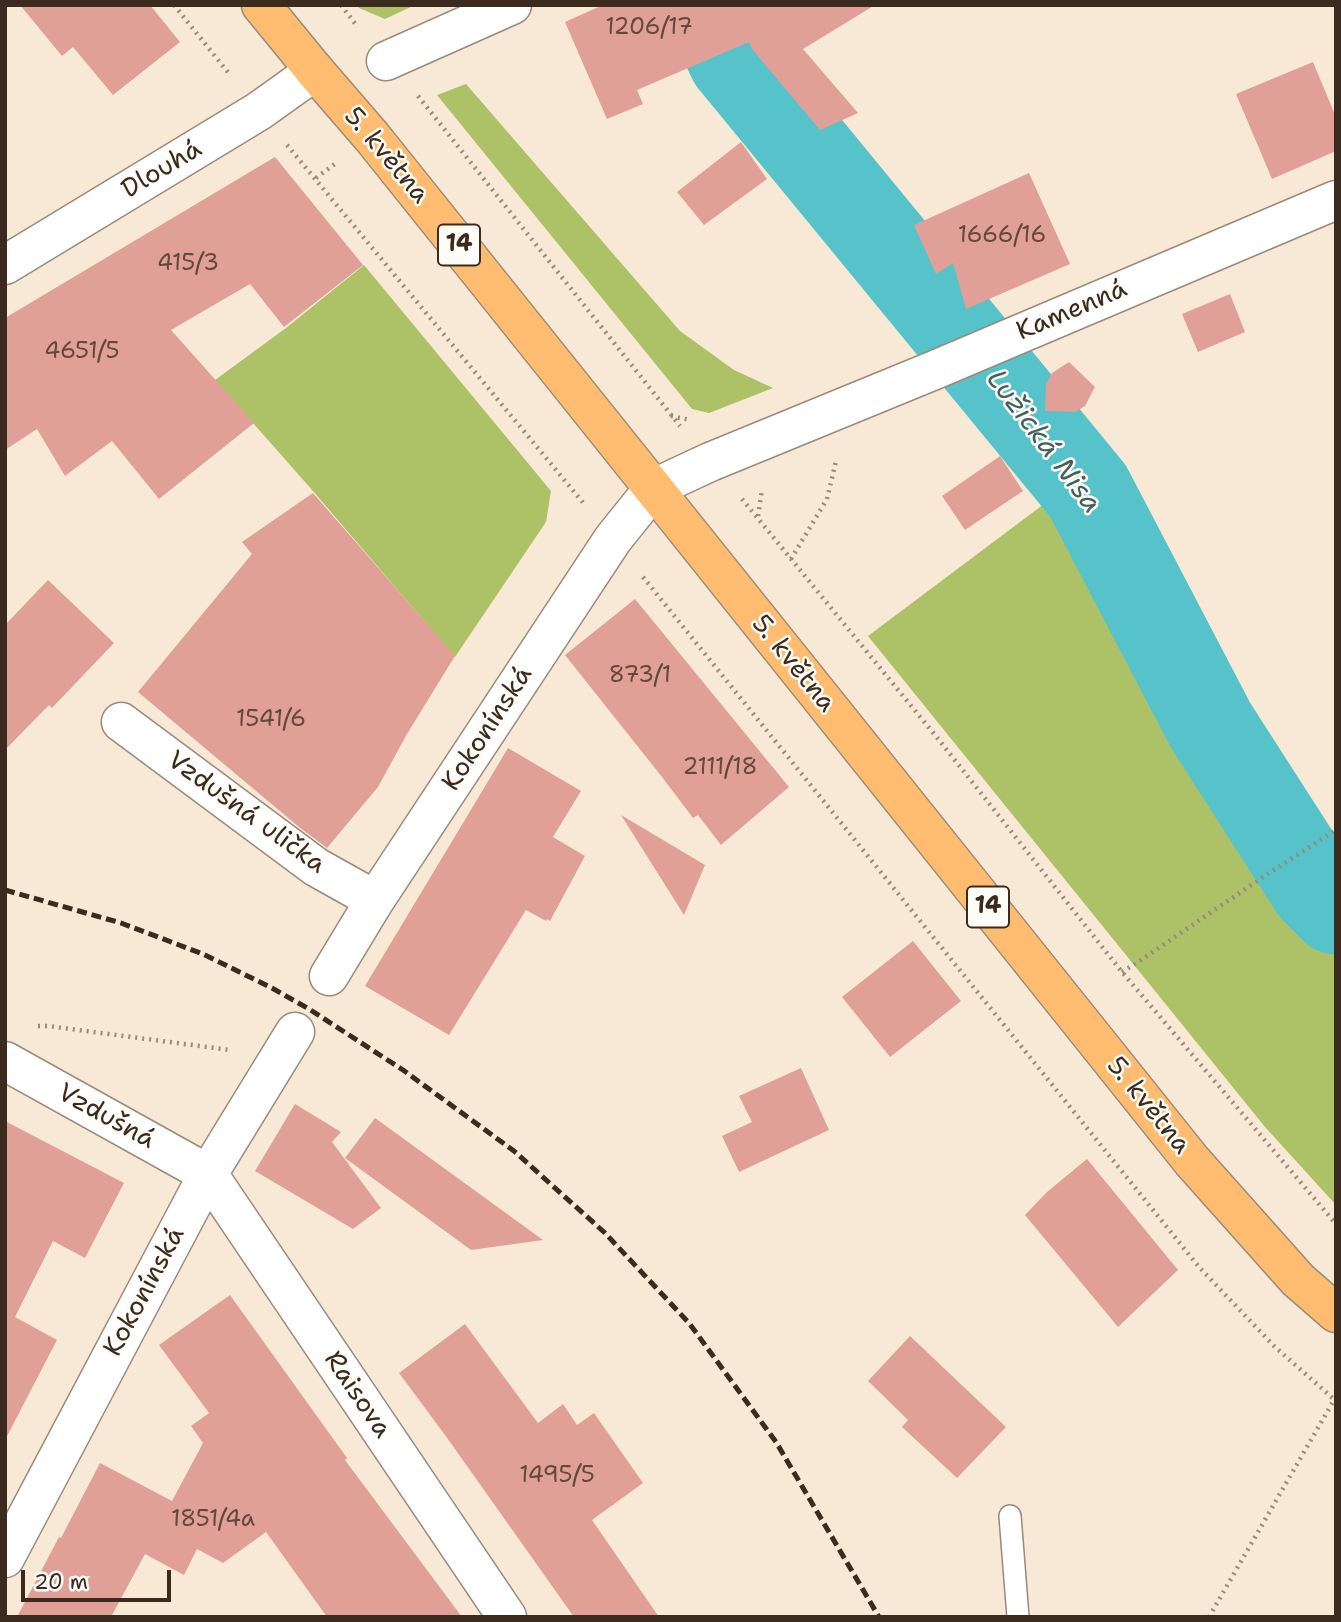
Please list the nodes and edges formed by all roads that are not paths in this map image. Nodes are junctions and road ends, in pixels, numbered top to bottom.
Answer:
1 (261, 5) edge
2 (512, 5) edge
3 (386, 61) road end
4 (315, 71) junction
5 (1336, 200) edge
6 (5, 265) edge
7 (654, 488) junction
8 (121, 722) dead end
9 (375, 900) junction
10 (329, 976) dead end
11 (295, 1032) road end
12 (5, 1061) edge
13 (208, 1174) junction
14 (1336, 1312) edge
15 (1010, 1516) dead end
16 (5, 1558) edge
17 (507, 1617) edge
18 (1018, 1617) edge

1 - 4 main road, 5. května / 14
2 - 3 street
4 - 6 street, Dlouhá
4 - 7 main road, 5. května / 14
5 - 7 street, Kamenná
7 - 9 street, Kokonínská
7 - 14 main road, 5. května / 14
8 - 9 street, Vzdušná ulička
9 - 10 street, Kokonínská
11 - 13 street, Kokonínská
12 - 13 street, Vzdušná
13 - 16 street, Kokonínská
13 - 17 street, Raisova
15 - 18 lane

